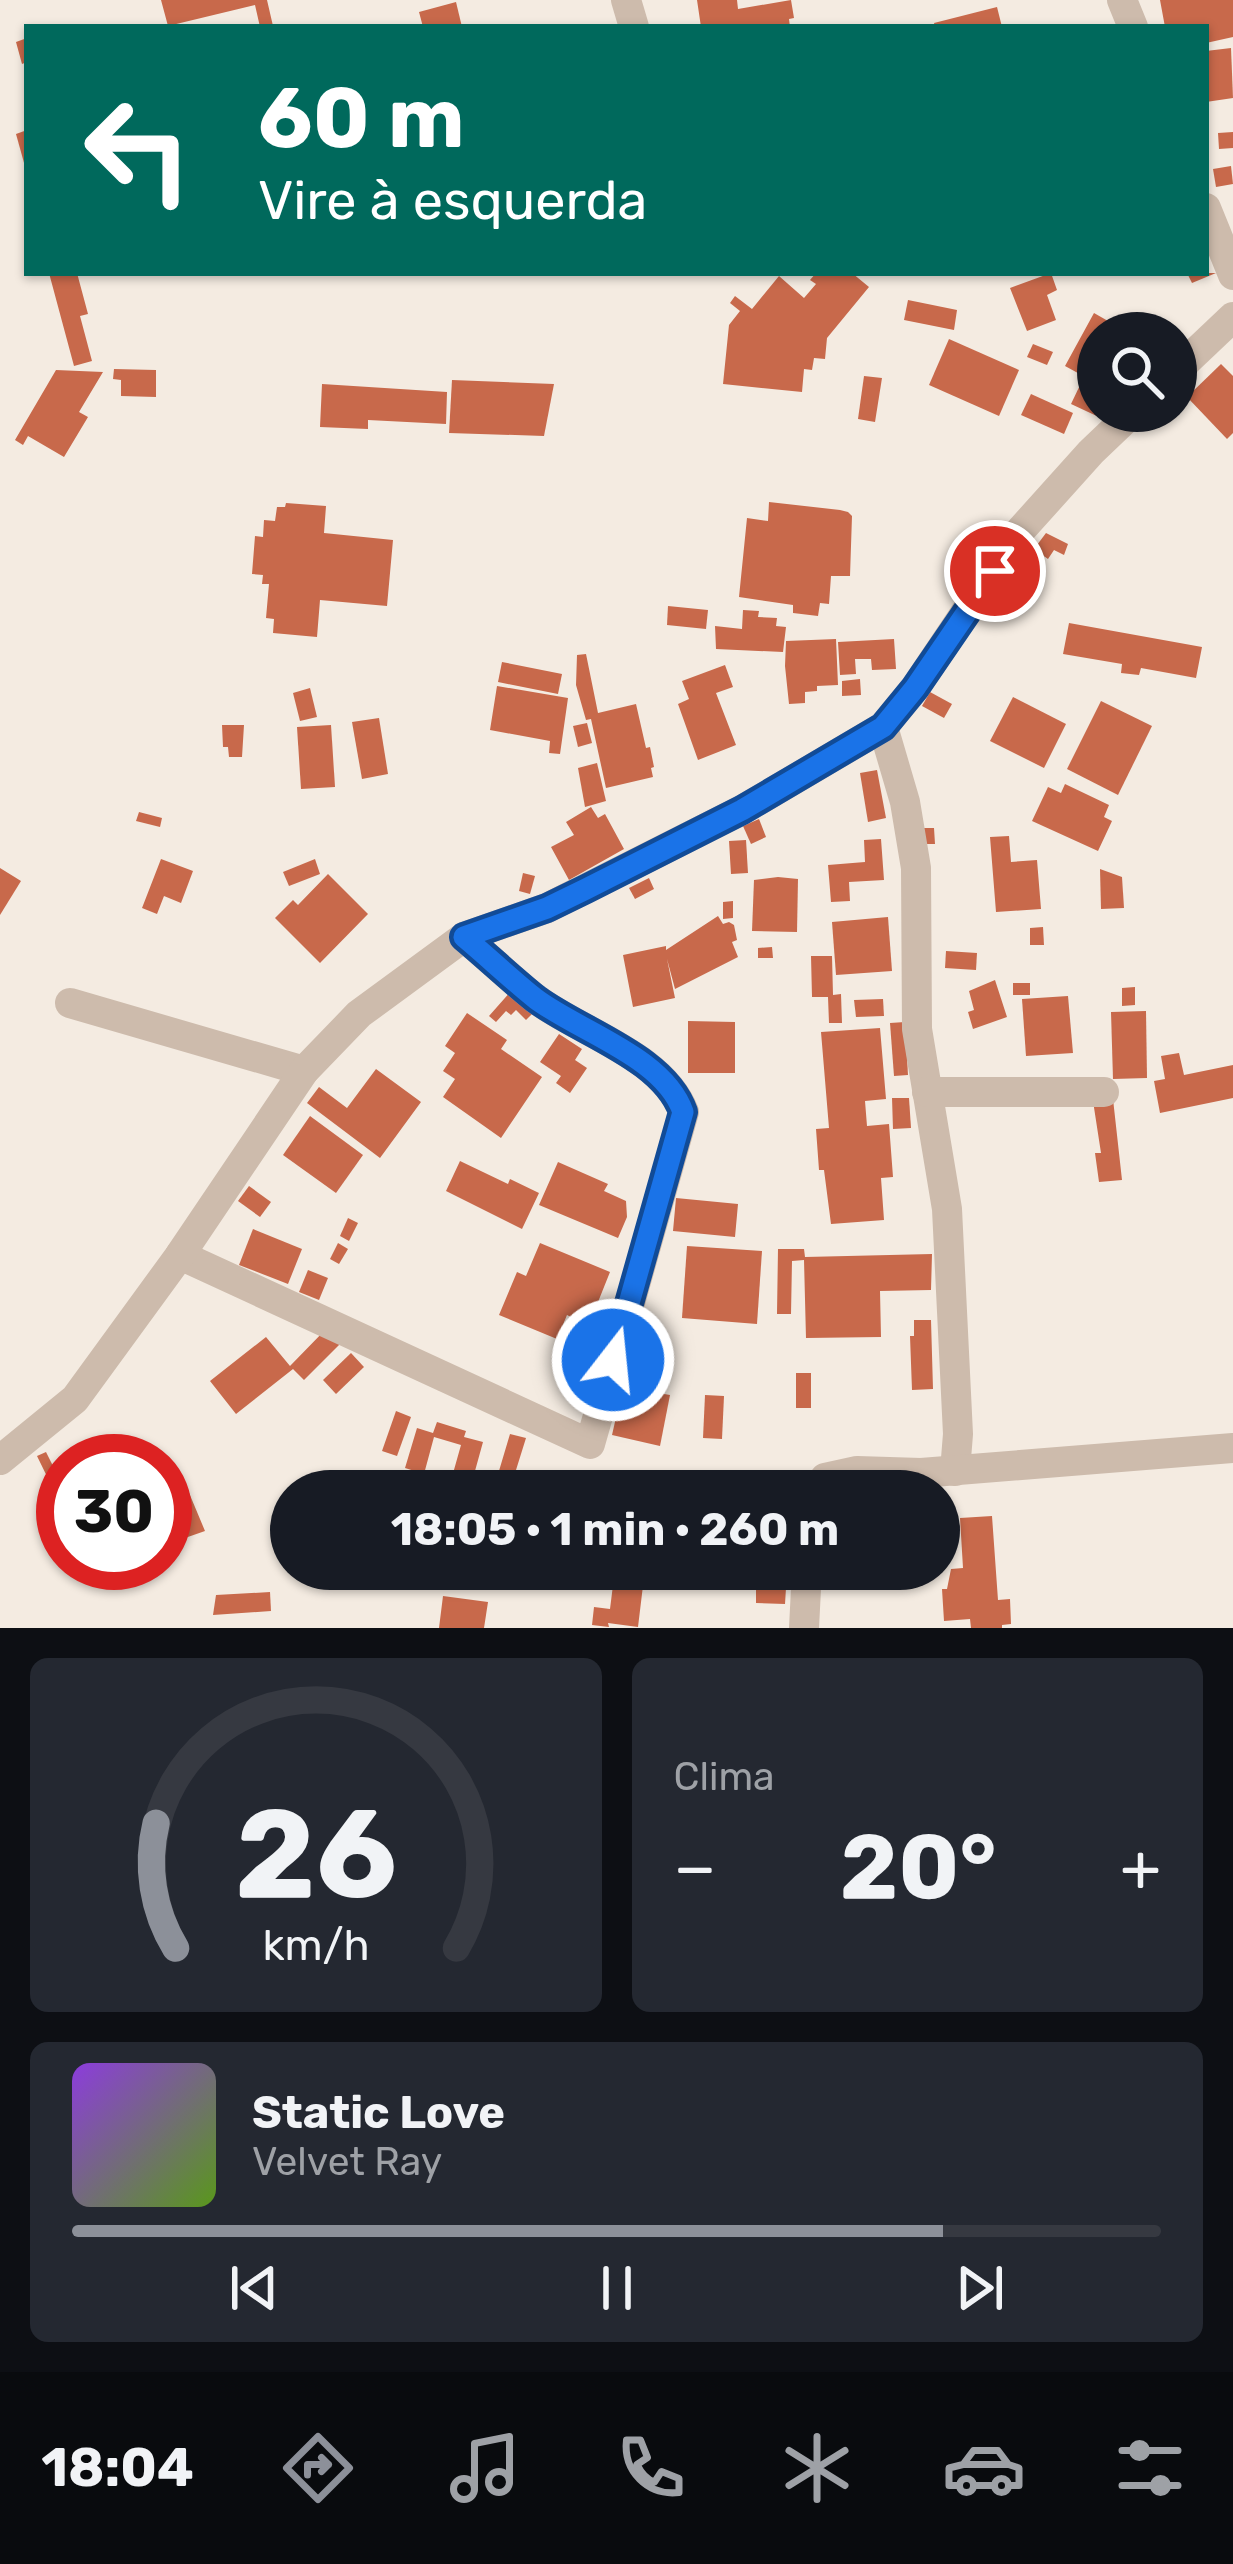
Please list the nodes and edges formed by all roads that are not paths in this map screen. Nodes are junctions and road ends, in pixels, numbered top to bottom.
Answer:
1 (1209, 215) edge
2 (1233, 275) edge
3 (1233, 316) edge
4 (1197, 351) edge
5 (1112, 432) edge
6 (883, 727) junction
7 (464, 937) junction
8 (70, 1003) dead end
9 (304, 1071) junction
10 (927, 1092) junction
11 (1104, 1092) dead end
12 (180, 1255) junction
13 (1233, 1448) edge
14 (0, 1460) edge
15 (956, 1470) edge
16 (960, 1471) edge
17 (806, 1590) edge
18 (804, 1628) edge

1 - 2 street
3 - 4 street
5 - 6 street
6 - 7 street
6 - 10 street
7 - 9 street
7 - 12 street
8 - 9 street
9 - 12 street
10 - 11 street
10 - 15 street
12 - 14 street
13 - 16 street
17 - 18 street

